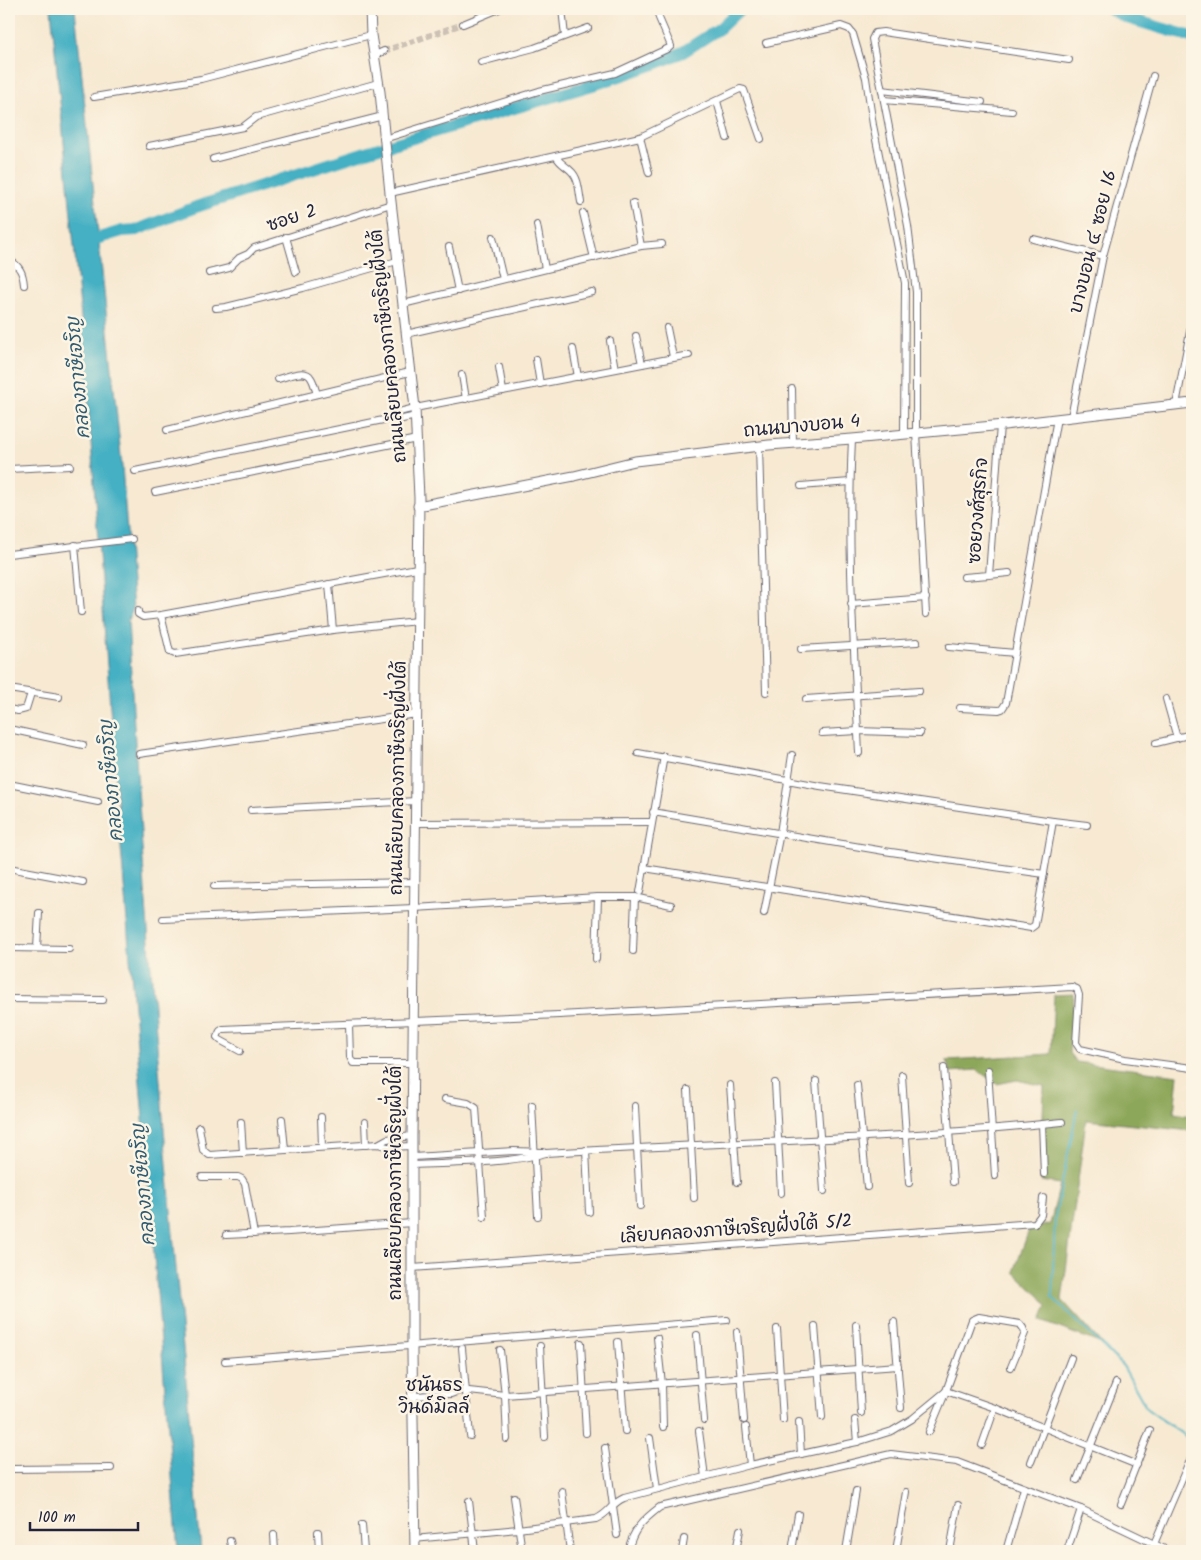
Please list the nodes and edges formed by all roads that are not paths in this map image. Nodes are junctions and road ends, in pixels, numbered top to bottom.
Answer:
1 (370, 9) edge
2 (499, 9) edge
3 (562, 9) edge
4 (657, 9) edge
5 (464, 24) tunnel mouth
6 (588, 28) dead end
7 (371, 35) junction
8 (566, 36) junction
9 (766, 43) dead end
10 (384, 51) tunnel mouth
11 (374, 56) junction
12 (1069, 60) dead end
13 (481, 62) dead end
14 (1153, 76) dead end
15 (378, 82) junction
16 (882, 90) junction
17 (94, 97) dead end
18 (884, 100) junction
19 (717, 101) junction
20 (982, 102) dead end
21 (1012, 111) dead end
22 (382, 116) junction
23 (640, 137) junction
24 (728, 138) dead end
25 (761, 139) dead end
26 (385, 144) junction
27 (149, 146) dead end
28 (556, 156) junction
29 (213, 159) dead end
30 (649, 173) dead end
31 (390, 193) junction
32 (580, 202) dead end
33 (633, 203) dead end
34 (391, 204) junction
35 (583, 213) dead end
36 (537, 225) dead end
37 (286, 237) junction
38 (493, 237) dead end
39 (1033, 239) dead end
40 (662, 244) dead end
41 (641, 246) junction
42 (450, 247) dead end
43 (1103, 256) junction
44 (594, 258) junction
45 (9, 260) edge
46 (397, 261) junction
47 (545, 269) junction
48 (296, 272) dead end
49 (210, 273) dead end
50 (503, 279) junction
51 (24, 285) dead end
52 (458, 291) junction
53 (592, 292) dead end
54 (403, 304) junction
55 (216, 308) dead end
56 (1192, 321) edge
57 (667, 328) dead end
58 (406, 334) junction
59 (636, 336) dead end
60 (610, 341) dead end
61 (573, 349) dead end
62 (689, 354) dead end
63 (672, 357) junction
64 (536, 359) dead end
65 (642, 364) junction
66 (499, 367) dead end
67 (615, 369) junction
68 (410, 372) junction
69 (462, 375) dead end
70 (578, 376) junction
71 (278, 379) dead end
72 (540, 384) junction
73 (792, 389) dead end
74 (503, 392) junction
75 (317, 394) junction
76 (466, 399) junction
77 (1192, 403) edge
78 (1176, 405) junction
79 (416, 412) junction
80 (1071, 417) junction
81 (1057, 418) junction
82 (1000, 425) junction
83 (167, 430) dead end
84 (916, 433) junction
85 (904, 434) junction
86 (852, 439) junction
87 (417, 440) junction
88 (793, 443) junction
89 (759, 446) junction
90 (70, 466) dead end
91 (9, 469) edge
92 (135, 471) dead end
93 (850, 482) junction
94 (801, 486) dead end
95 (155, 492) dead end
96 (418, 506) junction
97 (130, 539) dead end
98 (75, 545) junction
99 (9, 554) edge
100 (417, 568) junction
101 (1010, 573) dead end
102 (989, 575) junction
103 (964, 577) dead end
104 (329, 584) junction
105 (926, 598) junction
106 (851, 604) junction
107 (138, 611) dead end
108 (81, 612) dead end
109 (926, 614) dead end
110 (161, 615) junction
111 (417, 621) junction
112 (333, 630) junction
113 (918, 642) dead end
114 (854, 646) junction
115 (949, 647) dead end
116 (801, 649) dead end
117 (1015, 653) junction
118 (9, 689) edge
119 (918, 691) dead end
120 (766, 692) dead end
121 (31, 693) junction
122 (856, 696) junction
123 (59, 697) dead end
124 (806, 699) dead end
125 (1166, 699) dead end
126 (960, 708) dead end
127 (9, 709) edge
128 (417, 714) junction
129 (9, 729) edge
130 (858, 732) junction
131 (822, 733) dead end
132 (920, 733) dead end
133 (1192, 734) edge
134 (1178, 738) junction
135 (1156, 743) dead end
136 (83, 745) dead end
137 (638, 753) dead end
138 (859, 753) dead end
139 (139, 754) dead end
140 (792, 755) dead end
141 (664, 756) junction
142 (787, 780) junction
143 (9, 784) edge
144 (416, 801) junction
145 (98, 802) dead end
146 (251, 810) dead end
147 (653, 812) junction
148 (1053, 820) junction
149 (651, 822) junction
150 (415, 823) junction
151 (1087, 825) dead end
152 (780, 833) junction
153 (9, 868) edge
154 (644, 868) junction
155 (1044, 874) junction
156 (83, 882) dead end
157 (414, 882) junction
158 (214, 886) dead end
159 (768, 888) junction
160 (637, 894) junction
161 (598, 897) junction
162 (671, 905) dead end
163 (414, 908) junction
164 (39, 913) dead end
165 (764, 913) dead end
166 (163, 919) dead end
167 (9, 948) edge
168 (37, 948) junction
169 (69, 949) dead end
170 (632, 951) dead end
171 (596, 959) dead end
172 (9, 998) edge
173 (103, 1000) dead end
174 (412, 1022) junction
175 (348, 1025) junction
176 (240, 1050) dead end
177 (413, 1063) junction
178 (944, 1068) dead end
179 (1192, 1068) edge
180 (988, 1070) dead end
181 (902, 1075) dead end
182 (816, 1080) dead end
183 (775, 1082) dead end
184 (730, 1085) dead end
185 (857, 1085) dead end
186 (688, 1090) dead end
187 (445, 1099) dead end
188 (532, 1105) dead end
189 (635, 1106) dead end
190 (321, 1117) dead end
191 (282, 1119) dead end
192 (241, 1122) dead end
193 (365, 1122) dead end
194 (1062, 1122) dead end
195 (1042, 1124) junction
196 (200, 1127) dead end
197 (991, 1129) junction
198 (948, 1132) junction
199 (906, 1134) junction
200 (862, 1136) junction
201 (821, 1139) junction
202 (412, 1141) junction
203 (778, 1142) junction
204 (734, 1143) junction
205 (366, 1145) junction
206 (691, 1145) junction
207 (322, 1147) junction
208 (638, 1148) junction
209 (286, 1150) junction
210 (586, 1150) junction
211 (243, 1152) junction
212 (479, 1153) junction
213 (534, 1154) junction
214 (413, 1161) junction
215 (480, 1161) junction
216 (1044, 1174) dead end
217 (995, 1176) dead end
218 (202, 1177) dead end
219 (737, 1182) dead end
220 (952, 1182) dead end
221 (909, 1184) dead end
222 (867, 1187) dead end
223 (824, 1191) dead end
224 (781, 1193) dead end
225 (694, 1198) dead end
226 (1043, 1198) dead end
227 (640, 1206) dead end
228 (589, 1212) dead end
229 (538, 1216) dead end
230 (484, 1217) dead end
231 (412, 1223) junction
232 (254, 1234) junction
233 (226, 1235) dead end
234 (412, 1268) junction
235 (727, 1320) dead end
236 (894, 1322) dead end
237 (856, 1325) dead end
238 (815, 1326) dead end
239 (777, 1329) dead end
240 (737, 1332) dead end
241 (697, 1335) dead end
242 (658, 1338) dead end
243 (581, 1342) dead end
244 (618, 1342) dead end
245 (412, 1344) junction
246 (540, 1346) dead end
247 (462, 1348) dead end
248 (500, 1350) dead end
249 (1071, 1358) dead end
250 (225, 1361) dead end
251 (898, 1366) junction
252 (1011, 1367) dead end
253 (858, 1369) junction
254 (820, 1372) junction
255 (780, 1375) junction
256 (740, 1378) junction
257 (701, 1381) junction
258 (662, 1384) junction
259 (1116, 1384) dead end
260 (621, 1387) junction
261 (584, 1389) junction
262 (466, 1391) junction
263 (946, 1391) junction
264 (413, 1392) junction
265 (543, 1392) junction
266 (505, 1395) junction
267 (902, 1408) dead end
268 (995, 1408) junction
269 (861, 1413) dead end
270 (822, 1417) dead end
271 (704, 1420) dead end
272 (744, 1420) dead end
273 (782, 1420) dead end
274 (855, 1420) dead end
275 (799, 1422) dead end
276 (663, 1427) dead end
277 (746, 1427) dead end
278 (1044, 1429) junction
279 (1150, 1430) dead end
280 (699, 1431) dead end
281 (624, 1432) dead end
282 (929, 1432) dead end
283 (586, 1433) dead end
284 (470, 1436) dead end
285 (545, 1437) dead end
286 (650, 1438) dead end
287 (507, 1439) dead end
288 (857, 1442) junction
289 (982, 1445) dead end
290 (1090, 1447) junction
291 (605, 1448) dead end
292 (802, 1454) junction
293 (1031, 1462) dead end
294 (1189, 1462) dead end
295 (750, 1465) junction
296 (1137, 1465) junction
297 (111, 1468) dead end
298 (9, 1469) edge
299 (705, 1477) junction
300 (1077, 1480) dead end
301 (1024, 1488) junction
302 (657, 1489) junction
303 (562, 1491) dead end
304 (856, 1491) dead end
305 (906, 1492) dead end
306 (514, 1497) dead end
307 (470, 1501) dead end
308 (613, 1503) junction
309 (1121, 1504) dead end
310 (958, 1505) dead end
311 (1081, 1510) junction
312 (798, 1514) dead end
313 (566, 1523) junction
314 (362, 1525) dead end
315 (518, 1529) junction
316 (740, 1530) dead end
317 (318, 1532) dead end
318 (473, 1533) junction
319 (274, 1535) dead end
320 (617, 1535) dead end
321 (414, 1539) junction
322 (684, 1539) dead end
323 (230, 1541) dead end
324 (1154, 1544) junction
325 (232, 1551) edge
326 (275, 1551) edge
327 (319, 1551) edge
328 (364, 1551) edge
329 (415, 1551) edge
330 (475, 1551) edge
331 (522, 1551) edge
332 (570, 1551) edge
333 (628, 1551) edge
334 (682, 1551) edge
335 (736, 1551) edge
336 (792, 1551) edge
337 (846, 1551) edge
338 (896, 1551) edge
339 (950, 1551) edge
340 (1006, 1551) edge
341 (1067, 1551) edge
342 (1169, 1551) edge

1 - 7 street, ถนนเลียบคลองภาษีเจริญฝั่งใต้
2 - 5 street
3 - 8 street
4 - 26 street
6 - 8 street
7 - 11 street, ถนนเลียบคลองภาษีเจริญฝั่งใต้
7 - 17 street
8 - 13 street
9 - 85 street
10 - 11 street
11 - 15 street, ถนนเลียบคลองภาษีเจริญฝั่งใต้
12 - 16 street
14 - 43 street, บางบอน ๔ ซอย 16
15 - 22 street, ถนนเลียบคลองภาษีเจริญฝั่งใต้
15 - 27 street
16 - 18 street
16 - 20 street
18 - 21 street
18 - 84 street
19 - 23 street
19 - 24 street
19 - 25 street
22 - 26 street, ถนนเลียบคลองภาษีเจริญฝั่งใต้
22 - 29 street
23 - 28 street
23 - 30 street
26 - 31 street, ถนนเลียบคลองภาษีเจริญฝั่งใต้
28 - 31 street
28 - 32 street
31 - 34 street, ถนนเลียบคลองภาษีเจริญฝั่งใต้
33 - 41 street
34 - 37 street, ซอย 2
34 - 46 street, ถนนเลียบคลองภาษีเจริญฝั่งใต้
35 - 44 street
36 - 47 street
37 - 48 street
37 - 49 street, ซอย 2
38 - 50 street
39 - 43 street
40 - 41 street
41 - 44 street
42 - 52 street
43 - 80 street, บางบอน ๔ ซอย 16
44 - 47 street
45 - 51 street
46 - 54 street, ถนนเลียบคลองภาษีเจริญฝั่งใต้
46 - 55 street
47 - 50 street
50 - 52 street
52 - 54 street
53 - 58 street
54 - 58 street, ถนนเลียบคลองภาษีเจริญฝั่งใต้
56 - 78 street
57 - 63 street
58 - 68 street, ถนนเลียบคลองภาษีเจริญฝั่งใต้
59 - 65 street
60 - 67 street
61 - 70 street
62 - 63 street
63 - 65 street
64 - 72 street
65 - 67 street
66 - 74 street
67 - 70 street
68 - 75 street
68 - 79 street, ถนนเลียบคลองภาษีเจริญฝั่งใต้
69 - 76 street
70 - 72 street
71 - 75 street
72 - 74 street
73 - 88 street
74 - 76 street
75 - 83 street
76 - 79 street
77 - 78 street, ถนนบางบอน 4
78 - 80 street, ถนนบางบอน 4
79 - 87 street, ถนนเลียบคลองภาษีเจริญฝั่งใต้
79 - 92 street
80 - 81 street, ถนนบางบอน 4
81 - 82 street, ถนนบางบอน 4
81 - 117 street
82 - 84 street, ถนนบางบอน 4
82 - 102 street, ซอยวงศ์สุรกิจ
84 - 85 street, ถนนบางบอน 4
84 - 105 street
85 - 86 street, ถนนบางบอน 4
86 - 88 street, ถนนบางบอน 4
86 - 93 street
87 - 95 street
87 - 96 street, ถนนเลียบคลองภาษีเจริญฝั่งใต้
88 - 89 street, ถนนบางบอน 4
89 - 96 street, ถนนบางบอน 4
89 - 120 street
90 - 91 street
93 - 94 street
93 - 106 street
96 - 100 street, ถนนเลียบคลองภาษีเจริญฝั่งใต้
97 - 98 street
98 - 99 street
98 - 108 street
100 - 104 street
100 - 111 street, ถนนเลียบคลองภาษีเจริญฝั่งใต้
101 - 102 street
102 - 103 street, ซอยวงศ์สุรกิจ
104 - 110 street
104 - 112 street
105 - 106 street
105 - 109 street
106 - 114 street
107 - 110 street
110 - 112 street
111 - 112 street
111 - 128 street, ถนนเลียบคลองภาษีเจริญฝั่งใต้
113 - 114 street
114 - 116 street
114 - 122 street
115 - 117 street
117 - 126 street
118 - 121 street
119 - 122 street
121 - 123 street
121 - 127 street
122 - 124 street
122 - 130 street
125 - 134 street
128 - 139 street
128 - 144 street, ถนนเลียบคลองภาษีเจริญฝั่งใต้
129 - 136 street
130 - 131 street
130 - 132 street
130 - 138 street
133 - 134 street
134 - 135 street
137 - 141 street
140 - 142 street
141 - 142 street
141 - 147 street
142 - 148 street
142 - 152 street
143 - 145 street
144 - 146 street
144 - 150 street, ถนนเลียบคลองภาษีเจริญฝั่งใต้
147 - 149 street
147 - 152 street
148 - 151 street
148 - 155 street
149 - 150 street
149 - 154 street
150 - 157 street, ถนนเลียบคลองภาษีเจริญฝั่งใต้
152 - 155 street
152 - 159 street
153 - 156 street
154 - 159 street
154 - 160 street
155 - 159 street
157 - 158 street
157 - 163 street, ถนนเลียบคลองภาษีเจริญฝั่งใต้
159 - 165 street
160 - 161 street
160 - 162 street
160 - 170 street
161 - 163 street
161 - 171 street
163 - 166 street
163 - 174 street, ถนนเลียบคลองภาษีเจริญฝั่งใต้
164 - 168 street
167 - 168 street
168 - 169 street
172 - 173 street
174 - 175 street
174 - 177 street, ถนนเลียบคลองภาษีเจริญฝั่งใต้
174 - 179 street
175 - 176 street
175 - 177 street
177 - 202 street, ถนนเลียบคลองภาษีเจริญฝั่งใต้
178 - 198 street
180 - 197 street
181 - 199 street
182 - 201 street
183 - 203 street
184 - 204 street
185 - 200 street
186 - 206 street
187 - 212 street
188 - 213 street
189 - 208 street
190 - 207 street
191 - 209 street
192 - 211 street
193 - 205 street
194 - 195 street
195 - 197 street
195 - 216 street
196 - 211 street
197 - 198 street
197 - 217 street
198 - 199 street
198 - 220 street
199 - 200 street
199 - 221 street
200 - 201 street
200 - 222 street
201 - 203 street
201 - 223 street
202 - 205 street
202 - 214 street, ถนนเลียบคลองภาษีเจริญฝั่งใต้
203 - 204 street
203 - 224 street
204 - 206 street
204 - 219 street
205 - 207 street
206 - 208 street
206 - 225 street
207 - 209 street
208 - 210 street
208 - 227 street
209 - 211 street
210 - 213 street
210 - 228 street
212 - 213 street
212 - 214 street
212 - 215 street
213 - 215 street
213 - 229 street
214 - 215 street
214 - 231 street, ถนนเลียบคลองภาษีเจริญฝั่งใต้
215 - 230 street
218 - 232 street
226 - 234 street, เลียบคลองภาษีเจริญฝั่งใต้ 5/2
231 - 232 street
231 - 234 street, ถนนเลียบคลองภาษีเจริญฝั่งใต้
232 - 233 street
234 - 245 street, ถนนเลียบคลองภาษีเจริญฝั่งใต้
235 - 245 street
236 - 251 street
237 - 253 street
238 - 254 street
239 - 255 street
240 - 256 street
241 - 257 street
242 - 258 street
243 - 261 street
244 - 260 street
245 - 250 street
245 - 264 street, ถนนเลียบคลองภาษีเจริญฝั่งใต้
246 - 265 street
247 - 262 street
248 - 266 street
249 - 278 street
251 - 253 street
251 - 267 street
252 - 263 street
253 - 254 street
253 - 269 street
254 - 255 street
254 - 270 street
255 - 256 street
255 - 273 street
256 - 257 street
256 - 272 street
257 - 258 street
257 - 271 street
258 - 260 street
258 - 276 street
259 - 290 street
260 - 261 street
260 - 281 street
261 - 265 street
261 - 283 street
262 - 264 street
262 - 266 street
262 - 284 street
263 - 268 street
263 - 282 street
263 - 288 street
264 - 321 street, ถนนเลียบคลองภาษีเจริญฝั่งใต้
265 - 266 street
265 - 285 street
266 - 287 street
268 - 278 street
268 - 289 street
274 - 288 street
275 - 292 street
277 - 295 street
278 - 290 street
278 - 293 street
279 - 296 street
280 - 299 street
286 - 302 street
288 - 292 street
290 - 296 street
290 - 300 street
291 - 308 street
292 - 295 street
294 - 324 street
295 - 299 street
296 - 309 street
297 - 298 street
299 - 302 street
301 - 311 street
301 - 333 street
301 - 340 street
302 - 308 street
303 - 313 street
304 - 337 street
305 - 338 street
306 - 315 street
307 - 318 street
308 - 313 street
308 - 320 street
310 - 339 street
311 - 324 street
311 - 341 street
312 - 336 street
313 - 315 street
313 - 332 street
314 - 328 street
315 - 318 street
315 - 331 street
316 - 335 street
317 - 327 street
318 - 321 street
318 - 330 street
319 - 326 street
321 - 329 street, ถนนเลียบคลองภาษีเจริญฝั่งใต้
322 - 334 street
323 - 325 street
324 - 342 street

